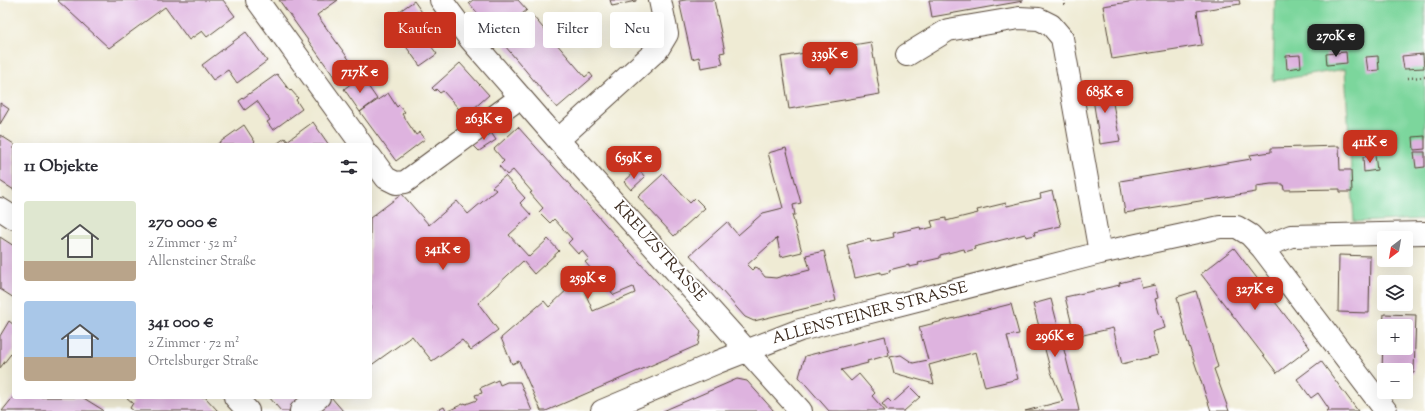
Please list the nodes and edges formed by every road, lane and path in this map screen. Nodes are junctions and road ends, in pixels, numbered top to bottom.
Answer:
1 (257, 0) edge
2 (441, 0) edge
3 (660, 0) edge
4 (907, 55) dead end
5 (1425, 77) edge
6 (1408, 78) dead end
7 (521, 97) junction
8 (558, 140) junction
9 (361, 143) edge
10 (372, 159) edge
11 (0, 209) edge
12 (12, 217) edge
13 (1425, 233) edge
14 (1262, 248) junction
15 (1100, 253) junction
16 (748, 350) junction
17 (237, 399) edge
18 (316, 399) edge
19 (248, 411) edge
20 (301, 411) edge
21 (602, 411) edge
22 (802, 411) edge
23 (1386, 411) edge

1 - 9 street
2 - 7 street, KREUZSTRASSE
3 - 8 street
4 - 15 street
5 - 6 path
7 - 8 street, KREUZSTRASSE
7 - 10 street
8 - 16 street, KREUZSTRASSE
11 - 12 street
13 - 14 street
14 - 15 street, ALLENSTEINER STRASSE
14 - 23 street, ALLENSTEINER STRASSE
15 - 16 street, ALLENSTEINER STRASSE
16 - 21 street, ALLENSTEINER STRASSE
16 - 22 street, KREUZSTRASSE
17 - 19 street
18 - 20 street

